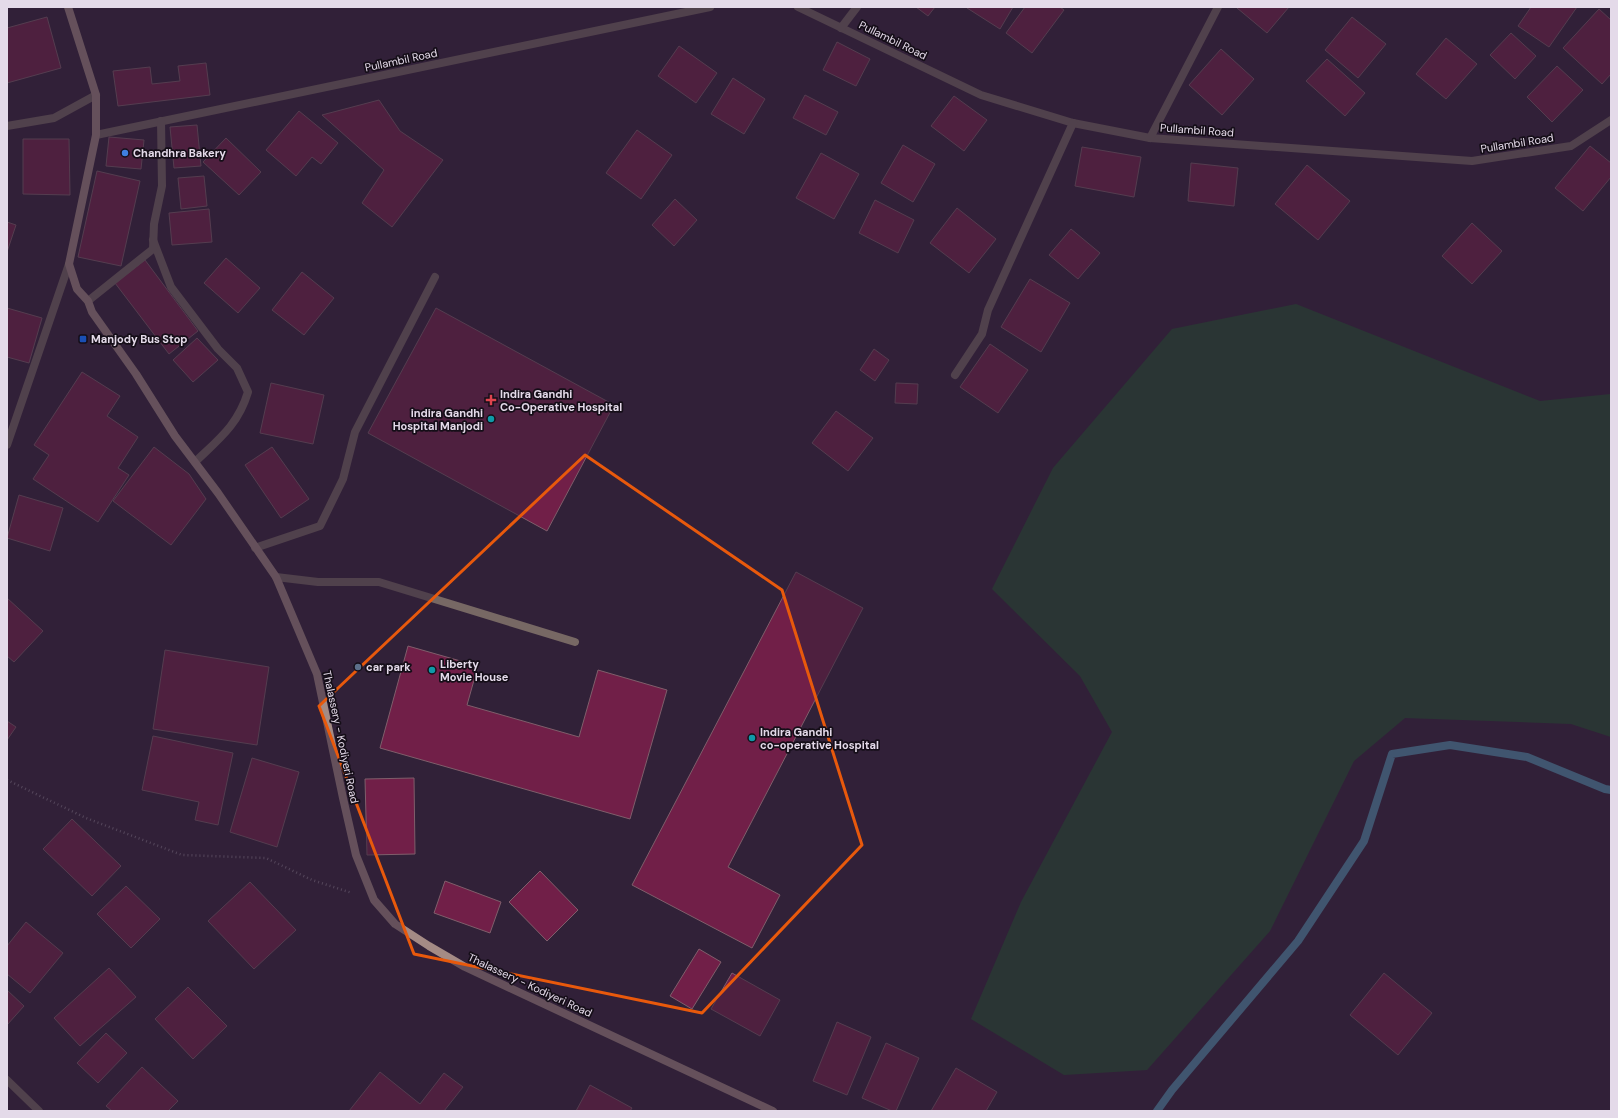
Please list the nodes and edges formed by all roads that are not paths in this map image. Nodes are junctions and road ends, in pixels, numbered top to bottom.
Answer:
1 (68, 7) edge
2 (710, 7) edge
3 (798, 7) edge
4 (857, 7) edge
5 (1218, 7) edge
6 (690, 9) edge
7 (841, 28) junction
8 (96, 95) junction
9 (1611, 120) edge
10 (161, 121) junction
11 (1073, 123) junction
12 (7, 126) edge
13 (96, 135) junction
14 (1150, 138) junction
15 (153, 240) junction
16 (69, 264) junction
17 (435, 277) dead end
18 (88, 301) junction
19 (955, 375) dead end
20 (7, 445) edge
21 (195, 462) junction
22 (255, 548) junction
23 (276, 578) junction
24 (575, 642) dead end
25 (7, 1080) edge
26 (39, 1111) edge
27 (773, 1111) edge

1 - 8 main road, Thalassery - Kodiyeri Road
2 - 6 street, Pullambil Road
3 - 7 street, Pullambil Road
4 - 7 street
5 - 14 street
6 - 10 street, Pullambil Road
7 - 11 street, Pullambil Road
8 - 12 street
8 - 13 main road, Thalassery - Kodiyeri Road
9 - 14 street, Pullambil Road
10 - 13 street, Pullambil Road
10 - 15 street
11 - 14 street, Pullambil Road
11 - 19 street
13 - 16 main road, Thalassery - Kodiyeri Road
15 - 18 street
15 - 21 street
16 - 18 main road, Thalassery - Kodiyeri Road
16 - 20 street
17 - 22 street
18 - 21 main road, Thalassery - Kodiyeri Road
21 - 22 main road, Thalassery - Kodiyeri Road
22 - 23 main road, Thalassery - Kodiyeri Road
23 - 24 street
23 - 27 main road, Thalassery - Kodiyeri Road
25 - 26 street

